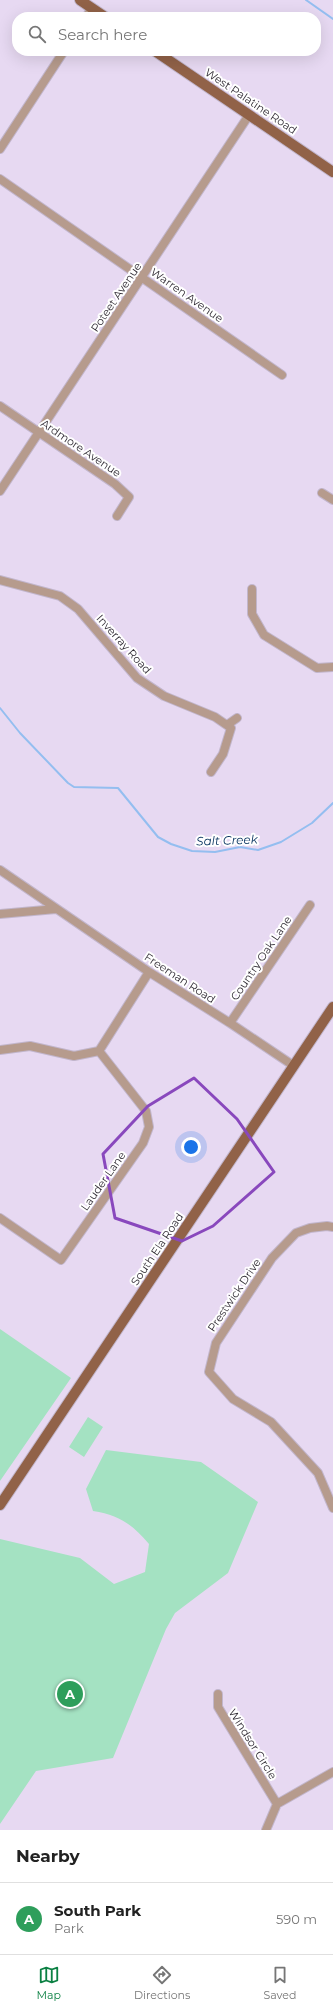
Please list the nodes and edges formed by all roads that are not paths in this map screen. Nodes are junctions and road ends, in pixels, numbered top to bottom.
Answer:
1 (80, 0) edge
2 (88, 12) edge
3 (61, 56) edge
4 (162, 56) edge
5 (250, 115) junction
6 (0, 149) edge
7 (333, 172) edge
8 (0, 179) edge
9 (143, 277) junction
10 (282, 375) dead end
11 (0, 406) edge
12 (39, 433) junction
13 (0, 491) edge
14 (322, 493) dead end
15 (333, 500) edge
16 (117, 516) dead end
17 (0, 580) edge
18 (252, 589) dead end
19 (333, 667) edge
20 (238, 718) dead end
21 (227, 725) junction
22 (211, 772) dead end
23 (0, 870) edge
24 (310, 905) dead end
25 (56, 909) junction
26 (0, 914) edge
27 (149, 972) junction
28 (333, 1007) edge
29 (230, 1023) junction
30 (0, 1050) edge
31 (98, 1051) junction
32 (294, 1066) junction
33 (0, 1218) edge
34 (333, 1227) edge
35 (0, 1505) edge
36 (333, 1508) edge
37 (218, 1694) dead end
38 (333, 1772) edge
39 (277, 1804) junction
40 (266, 1830) edge

1 - 2 main road
3 - 6 street
4 - 5 main road, West Palatine Road
5 - 7 main road, West Palatine Road
5 - 9 street, Poteet Avenue
8 - 9 street, Warren Avenue
9 - 10 street, Warren Avenue
9 - 12 street, Poteet Avenue
11 - 12 street, Ardmore Avenue
12 - 13 street, Poteet Avenue
12 - 16 street, Ardmore Avenue
14 - 15 street
17 - 21 street, Inverray Road
18 - 19 street
20 - 21 street
21 - 22 street
23 - 25 street, Freeman Road
24 - 29 street, Country Oak Lane
25 - 26 street
25 - 27 street, Freeman Road
27 - 29 street, Freeman Road
27 - 31 street
28 - 32 main road, South Ela Road
29 - 32 street, Freeman Road
30 - 31 street
31 - 33 street, Lauder Lane
32 - 35 main road, South Ela Road
34 - 36 street, Prestwick Drive
37 - 39 street, Windsor Circle
38 - 39 street
39 - 40 street

